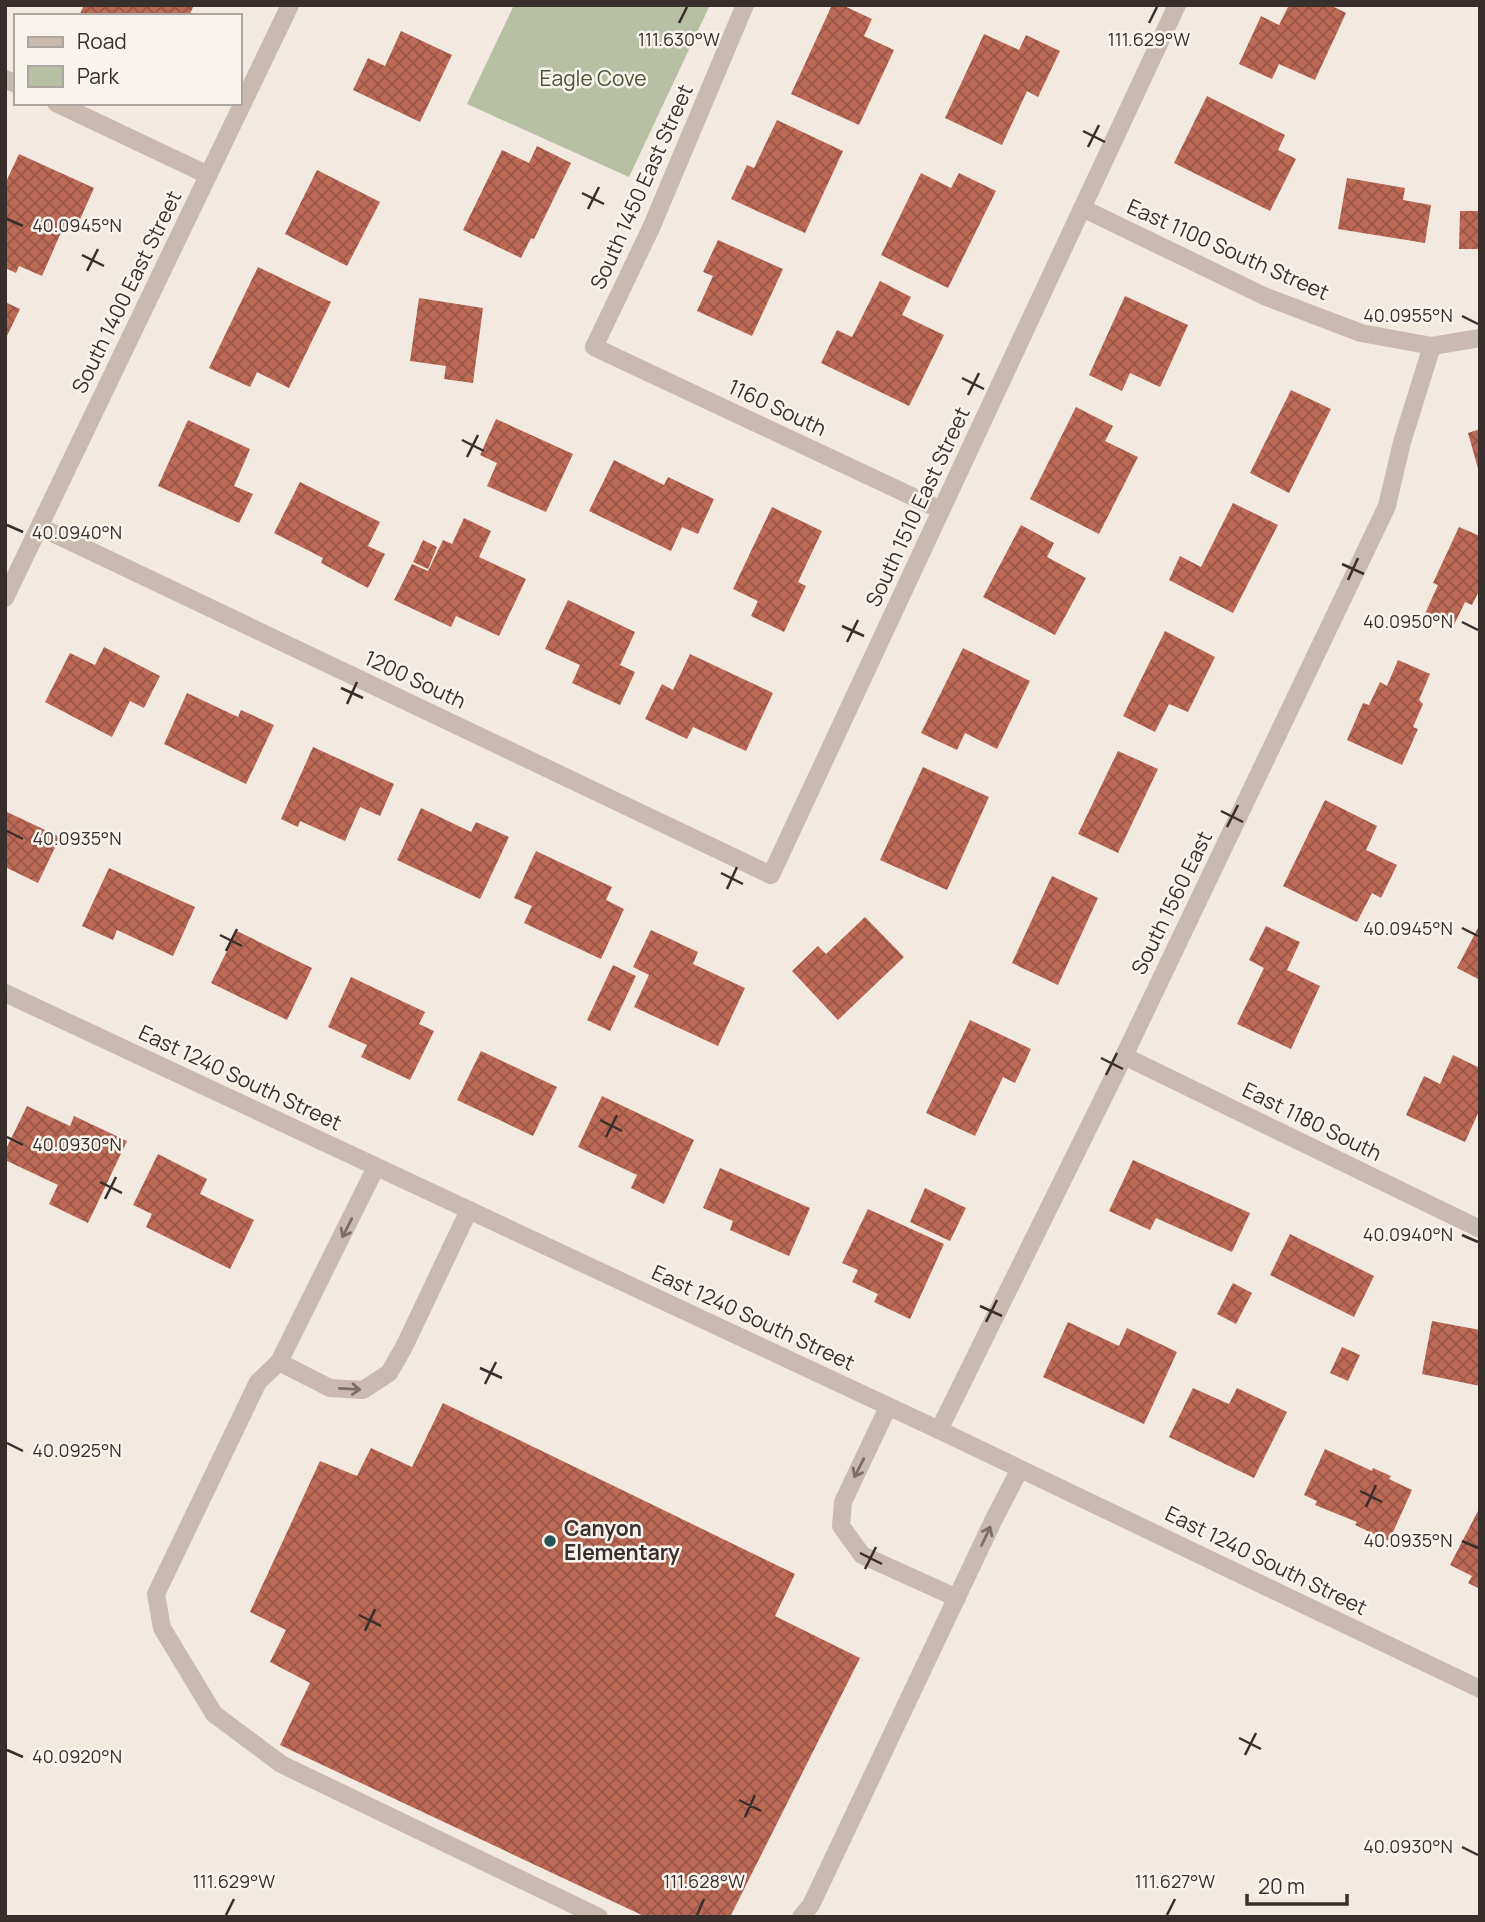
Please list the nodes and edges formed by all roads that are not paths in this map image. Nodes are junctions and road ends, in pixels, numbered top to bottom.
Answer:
1 (290, 5) edge
2 (745, 5) edge
3 (1177, 5) edge
4 (60, 105) edge
5 (242, 105) edge
6 (242, 105) edge
7 (208, 175) junction
8 (1082, 208) junction
9 (1480, 338) edge
10 (1432, 346) junction
11 (594, 347) joint
12 (942, 510) junction
13 (40, 527) junction
14 (5, 598) edge
15 (771, 875) joint
16 (5, 993) edge
17 (1124, 1056) junction
18 (376, 1167) junction
19 (469, 1210) junction
20 (1480, 1228) edge
21 (279, 1362) junction
22 (888, 1406) junction
23 (939, 1430) junction
24 (1020, 1469) junction
25 (957, 1598) junction
26 (1480, 1689) edge
27 (599, 1917) edge
28 (801, 1917) edge

1 - 6 street, South 1400 East Street
2 - 11 street, South 1450 East Street
3 - 8 street, South 1510 East Street
4 - 7 street
5 - 7 street, South 1400 East Street
7 - 13 street, South 1400 East Street
8 - 10 street, East 1100 South Street
8 - 12 street, South 1510 East Street
9 - 10 street, East 1100 South Street
10 - 17 street, South 1560 East
11 - 12 street, 1160 South
12 - 15 street, South 1510 East Street
13 - 14 street, South 1400 East Street
13 - 15 street, 1200 South
16 - 18 street, East 1240 South Street
17 - 20 street, East 1180 South
17 - 23 street, South 1560 East
18 - 19 street, East 1240 South Street
18 -> 21 street
21 -> 19 street
19 - 22 street, East 1240 South Street
21 - 27 street
22 - 23 street, East 1240 South Street
22 -> 25 street
23 - 24 street, East 1240 South Street
25 -> 24 street
24 - 26 street, East 1240 South Street
25 - 28 street

